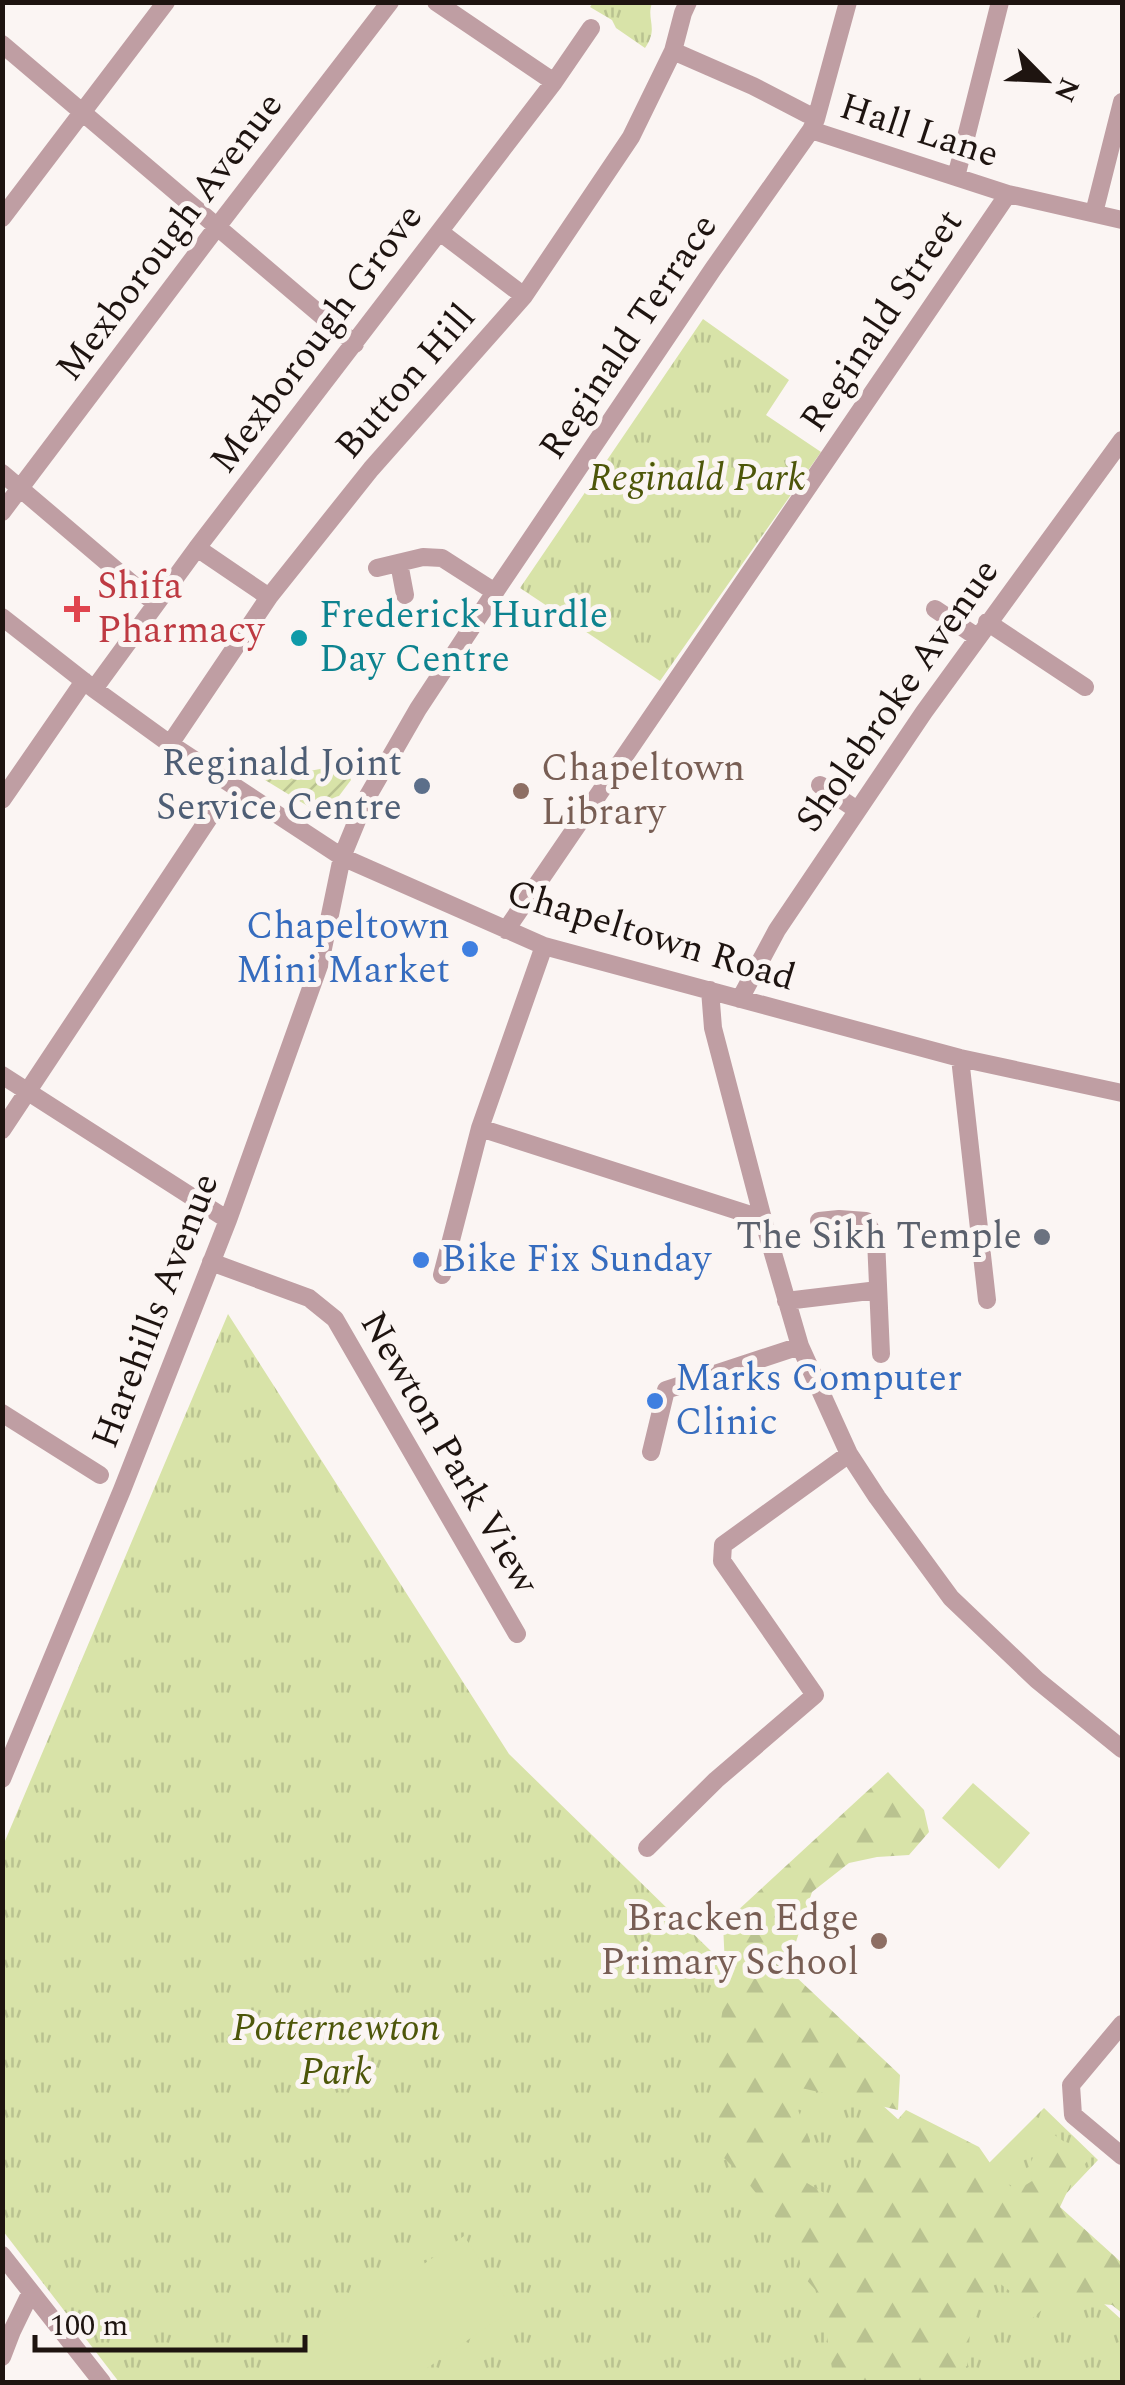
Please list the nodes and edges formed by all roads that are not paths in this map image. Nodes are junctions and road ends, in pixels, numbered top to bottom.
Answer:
1 (166, 2) edge
2 (390, 2) edge
3 (436, 2) edge
4 (688, 2) edge
5 (1000, 2) edge
6 (845, 3) edge
7 (592, 28) dead end
8 (2, 44) edge
9 (673, 51) junction
10 (554, 82) junction
11 (1122, 102) edge
12 (83, 111) junction
13 (812, 121) junction
14 (956, 177) junction
15 (1008, 194) junction
16 (1094, 213) junction
17 (2, 218) edge
18 (1122, 220) edge
19 (218, 227) junction
20 (440, 232) junction
21 (524, 296) junction
22 (355, 344) junction
23 (1122, 440) edge
24 (2, 473) edge
25 (20, 489) junction
26 (2, 512) edge
27 (197, 548) junction
28 (399, 563) junction
29 (378, 568) dead end
30 (495, 592) junction
31 (405, 595) dead end
32 (269, 597) junction
33 (156, 604) junction
34 (935, 609) dead end
35 (2, 617) edge
36 (982, 630) junction
37 (89, 685) junction
38 (1085, 688) dead end
39 (170, 744) junction
40 (820, 786) dead end
41 (2, 800) edge
42 (857, 810) junction
43 (209, 818) dead end
44 (342, 857) junction
45 (506, 930) junction
46 (544, 946) junction
47 (710, 990) junction
48 (740, 998) junction
49 (960, 1058) junction
50 (2, 1075) edge
51 (28, 1092) junction
52 (1122, 1093) edge
53 (480, 1128) junction
54 (2, 1130) edge
55 (764, 1219) junction
56 (228, 1220) junction
57 (818, 1220) dead end
58 (211, 1262) junction
59 (442, 1275) dead end
60 (878, 1290) junction
61 (987, 1300) dead end
62 (786, 1301) junction
63 (800, 1346) junction
64 (881, 1354) dead end
65 (2, 1413) edge
66 (651, 1452) dead end
67 (849, 1454) junction
68 (100, 1475) dead end
69 (517, 1634) dead end
70 (1122, 1749) edge
71 (2, 1779) edge
72 (646, 1848) dead end
73 (1122, 2024) edge
74 (1122, 2156) edge
75 (2, 2255) edge
76 (32, 2292) junction
77 (2, 2357) edge
78 (102, 2382) edge

1 - 12 street
2 - 19 street, Mexborough Avenue
3 - 10 street
4 - 9 street, Button Hill
5 - 14 street
6 - 13 street, Reginald Terrace
7 - 10 street, Mexborough Grove
8 - 12 street
9 - 13 street, Hall Lane
9 - 21 street, Button Hill
10 - 20 street, Mexborough Grove
11 - 16 street
12 - 17 street
12 - 19 street
13 - 14 street, Hall Lane
13 - 30 street, Reginald Terrace
14 - 15 street, Hall Lane
15 - 16 street, Hall Lane
15 - 45 street, Reginald Street
16 - 18 street, Hall Lane
19 - 22 street
19 - 25 street, Mexborough Avenue
20 - 21 street
20 - 22 street, Mexborough Grove
21 - 32 street, Button Hill
22 - 27 street, Mexborough Grove
23 - 36 street, Sholebroke Avenue
24 - 25 street
25 - 26 street, Mexborough Avenue
25 - 33 street
27 - 32 street
27 - 33 street, Mexborough Grove
28 - 29 street
28 - 30 street
28 - 31 street
30 - 44 street, Reginald Terrace
32 - 39 street, Button Hill
33 - 37 street, Mexborough Grove
34 - 36 street
35 - 37 street, Chapeltown Road
36 - 38 street
36 - 42 street, Sholebroke Avenue
37 - 39 street, Chapeltown Road
37 - 41 street, Mexborough Grove
39 - 44 street, Chapeltown Road
40 - 42 street
42 - 48 street, Sholebroke Avenue
43 - 51 street
44 - 45 street, Chapeltown Road
44 - 56 street, Harehills Avenue
45 - 46 street, Chapeltown Road
46 - 47 street, Chapeltown Road
46 - 53 street
47 - 48 street, Chapeltown Road
47 - 55 street
48 - 49 street, Chapeltown Road
49 - 52 street, Chapeltown Road
49 - 61 street
50 - 51 street
51 - 54 street
51 - 56 street
53 - 55 street
53 - 59 street
55 - 62 street
56 - 58 street, Harehills Avenue
57 - 60 street
58 - 69 street, Newton Park View
58 - 71 street, Harehills Avenue
60 - 62 street
60 - 64 street
62 - 63 street
63 - 66 street
63 - 67 street
65 - 68 street
67 - 70 street
67 - 72 street
73 - 74 street
75 - 76 street
76 - 77 street
76 - 78 street

